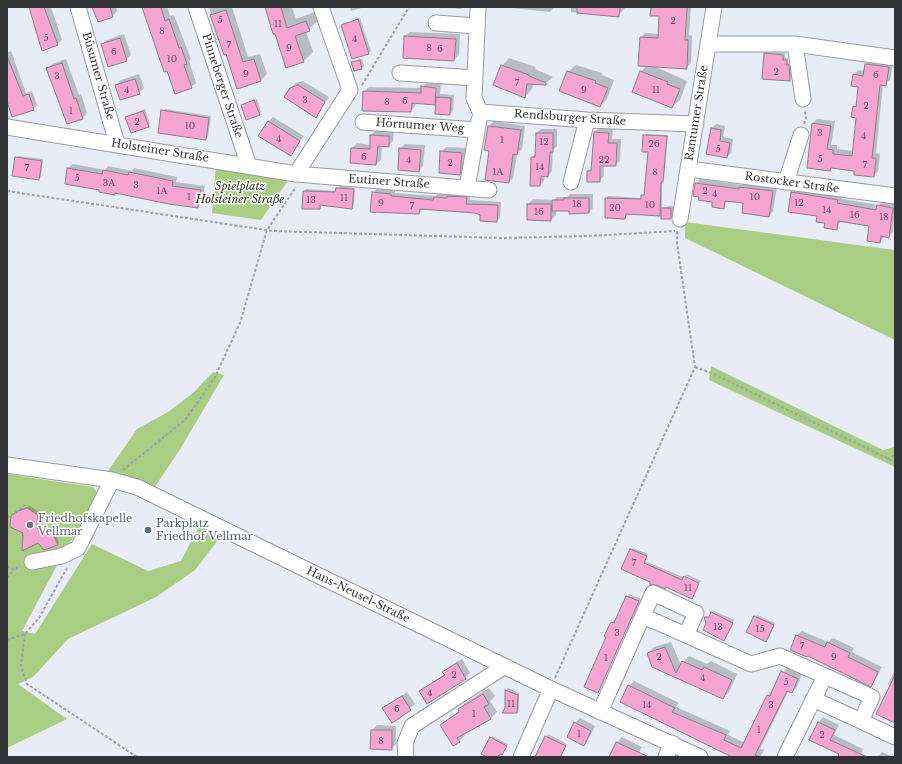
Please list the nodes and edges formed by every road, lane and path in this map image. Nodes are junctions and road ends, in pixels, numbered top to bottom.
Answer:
1 (78, 7) edge
2 (196, 7) edge
3 (321, 7) edge
4 (409, 7) edge
5 (478, 7) edge
6 (714, 7) edge
7 (436, 23) dead end
8 (476, 26) junction
9 (708, 44) junction
10 (795, 44) junction
11 (895, 58) edge
12 (400, 72) dead end
13 (475, 78) junction
14 (358, 91) dead end
15 (803, 99) joint
16 (480, 112) junction
17 (587, 120) junction
18 (363, 122) dead end
19 (696, 124) junction
20 (7, 127) edge
21 (477, 130) junction
22 (801, 135) joint
23 (117, 144) junction
24 (249, 166) junction
25 (689, 169) junction
26 (304, 175) junction
27 (570, 182) dead end
28 (786, 182) junction
29 (467, 188) junction
30 (489, 190) dead end
31 (7, 191) edge
32 (895, 196) edge
33 (678, 225) junction
34 (267, 230) junction
35 (695, 367) junction
36 (895, 454) edge
37 (887, 459) junction
38 (895, 462) edge
39 (7, 464) edge
40 (112, 480) junction
41 (25, 505) dead end
42 (7, 518) edge
43 (32, 562) dead end
44 (67, 567) dead end
45 (14, 570) dead end
46 (7, 578) edge
47 (643, 616) junction
48 (25, 634) junction
49 (686, 635) junction
50 (7, 640) edge
51 (505, 666) junction
52 (825, 676) junction
53 (551, 689) junction
54 (813, 699) junction
55 (600, 712) junction
56 (860, 721) junction
57 (893, 736) edge
58 (669, 750) edge
59 (137, 757) edge
60 (406, 757) edge
61 (521, 757) edge
62 (700, 757) edge
63 (785, 757) edge

1 - 23 street, Büsumer Straße
2 - 24 street, Pinneberger Straße
3 - 26 street
4 - 14 path
5 - 8 street
6 - 9 street, Rantumer Straße
7 - 8 street
8 - 13 street
9 - 10 street
9 - 19 street, Rantumer Straße
10 - 11 street
10 - 15 street
12 - 13 street
13 - 16 street
15 - 22 path
16 - 17 street, Rendsburger Straße
16 - 21 street
17 - 19 street, Rendsburger Straße
17 - 27 street
18 - 21 street, Hörnumer Weg
19 - 25 street, Rantumer Straße
20 - 23 street, Holsteiner Straße
21 - 29 street
22 - 28 street
23 - 24 street, Holsteiner Straße
24 - 26 street, Holsteiner Straße
25 - 28 street, Rostocker Straße
25 - 33 street, Rantumer Straße
26 - 29 street, Eutiner Straße
26 - 34 path
28 - 32 street, Rostocker Straße
29 - 30 street, Eutiner Straße
31 - 34 path
33 - 34 path
33 - 35 path
34 - 40 path
35 - 37 path
35 - 53 path
36 - 37 path
37 - 38 path
39 - 40 street, Hans-Neusel-Straße
40 - 43 street
40 - 51 street, Hans-Neusel-Straße
41 - 42 path
44 - 48 path
45 - 46 path
47 - 49 street
47 - 49 street
47 - 55 street
48 - 50 path
48 - 59 path
49 - 52 street
51 - 53 street, Hans-Neusel-Straße
51 - 60 street
52 - 54 street
52 - 56 street
53 - 55 street, Hans-Neusel-Straße
53 - 61 street
54 - 56 street
54 - 63 street
55 - 58 street, Hans-Neusel-Straße
56 - 57 street
58 - 62 street, Hans-Neusel-Straße

